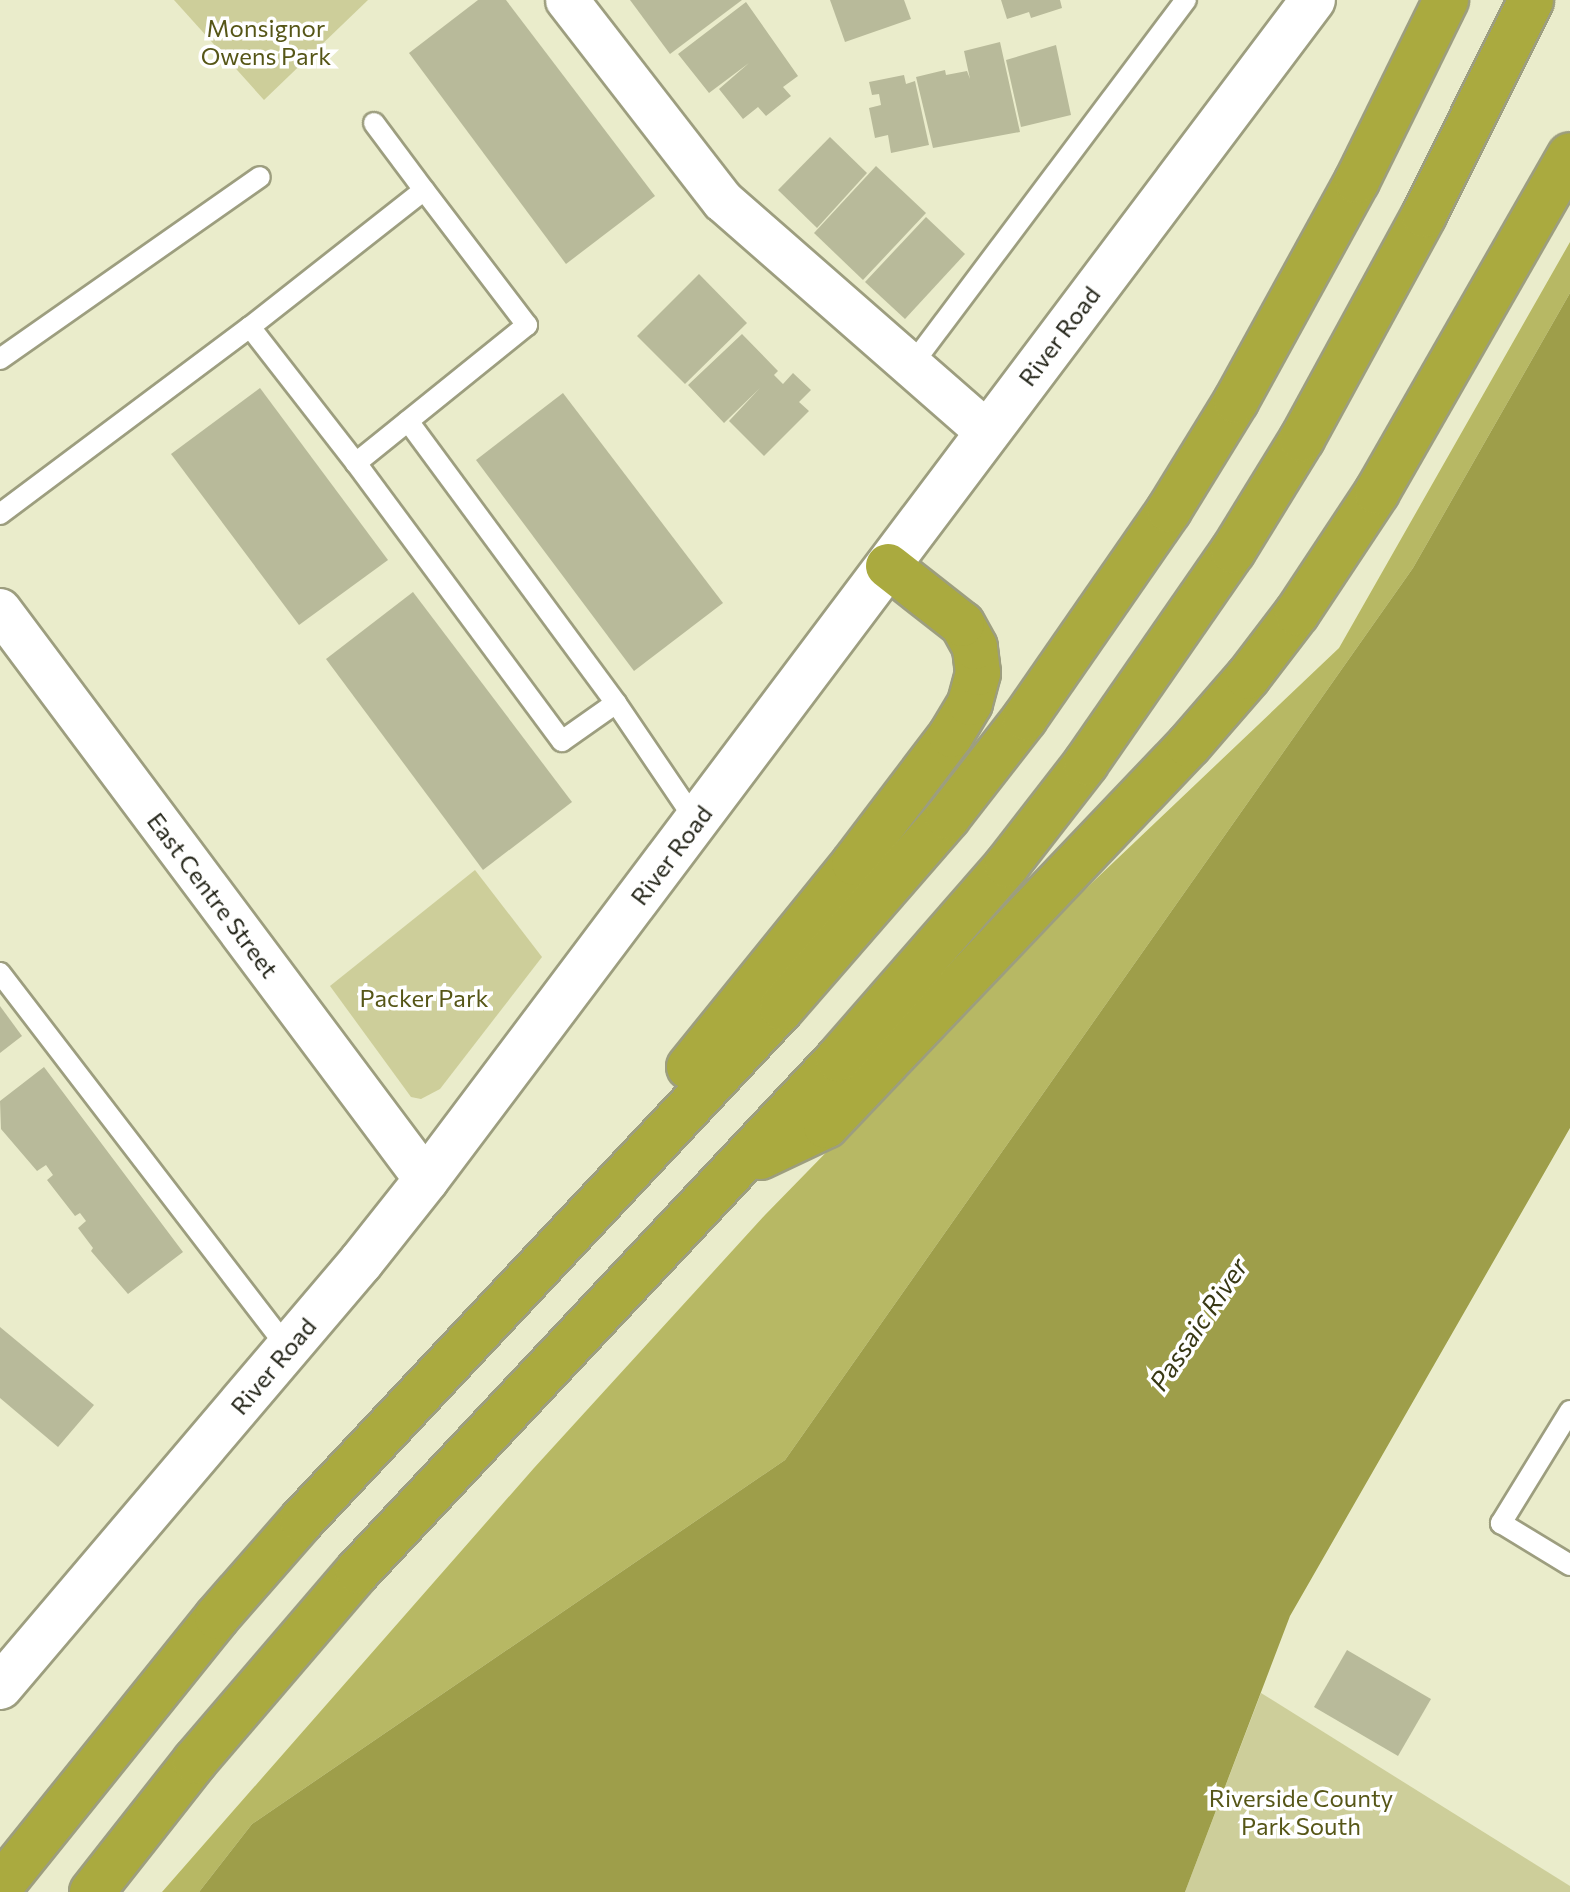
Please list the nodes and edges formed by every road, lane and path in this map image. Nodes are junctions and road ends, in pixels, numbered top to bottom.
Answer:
1 (567, 0) edge
2 (1186, 0) edge
3 (1313, 0) edge
4 (1446, 0) edge
5 (1531, 0) edge
6 (374, 123) dead end
7 (1570, 155) edge
8 (260, 177) dead end
9 (424, 190) junction
10 (250, 327) junction
11 (0, 359) edge
12 (911, 366) junction
13 (408, 421) junction
14 (986, 431) junction
15 (356, 463) junction
16 (0, 514) edge
17 (888, 566) junction
18 (7, 634) edge
19 (616, 703) junction
20 (696, 821) junction
21 (0, 973) edge
22 (736, 1168) junction
23 (426, 1180) junction
24 (288, 1348) junction
25 (1570, 1411) edge
26 (390, 1425) junction
27 (1570, 1565) edge
28 (0, 1687) edge
29 (0, 1887) edge
30 (92, 1892) edge

1 - 12 street
2 - 12 lane
3 - 14 street, River Road
4 - 26 highway
5 - 22 highway
6 - 9 lane
7 - 22 highway
8 - 11 lane
9 - 10 lane
9 - 13 lane
10 - 15 lane
10 - 16 lane
12 - 14 street
13 - 15 lane
13 - 19 lane
14 - 17 street, River Road
15 - 19 lane
17 - 20 street, River Road
17 - 26 highway
18 - 23 street, East Centre Street
19 - 20 lane
20 - 23 street, River Road
21 - 24 lane
22 - 30 highway
23 - 24 street, River Road
24 - 28 street, River Road
25 - 27 lane
26 - 29 highway

